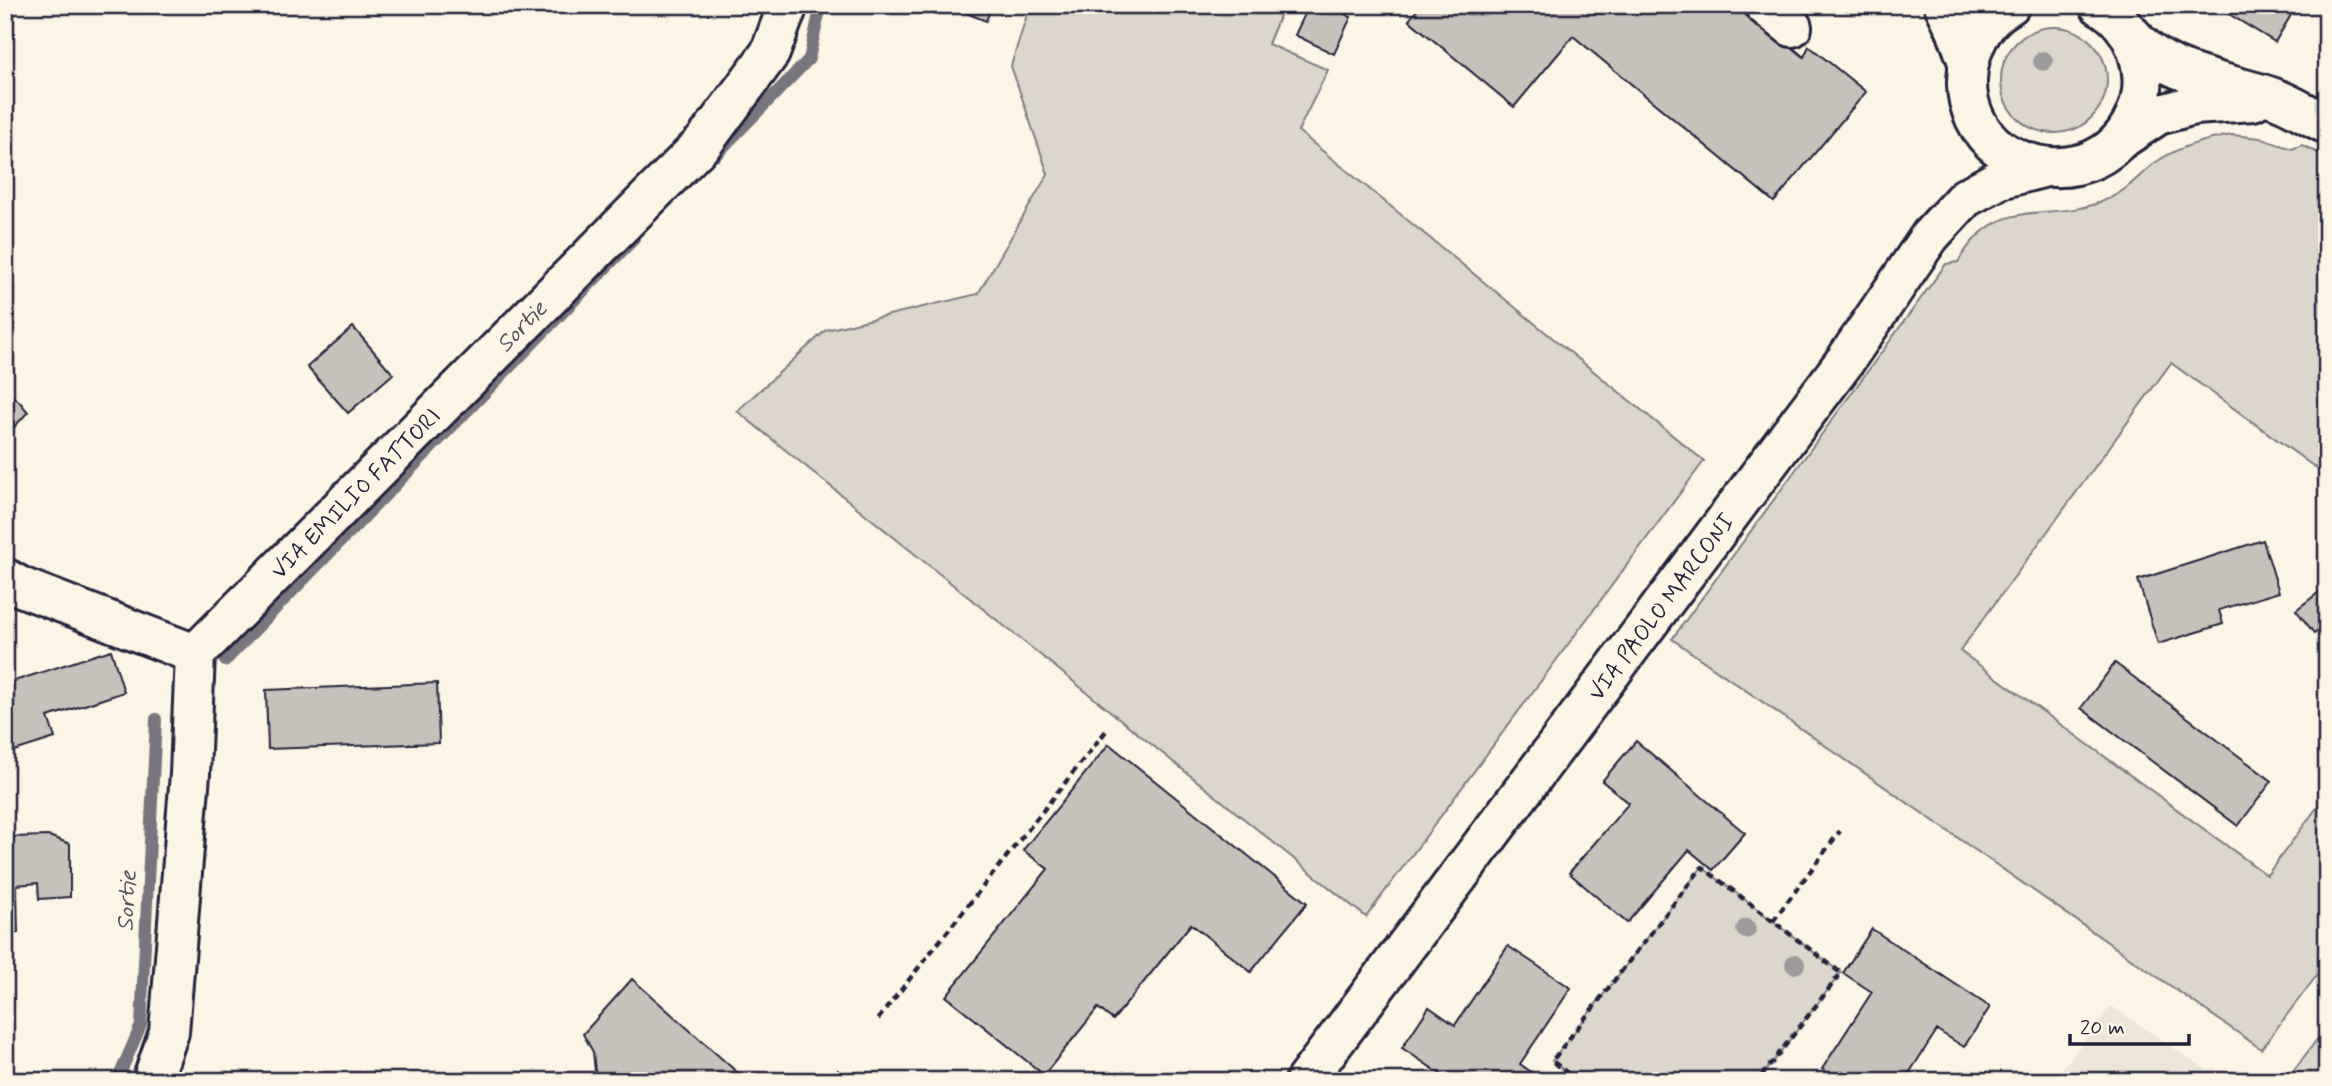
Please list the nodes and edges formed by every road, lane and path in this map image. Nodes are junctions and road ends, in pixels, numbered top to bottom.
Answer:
1 (788, 5) edge
2 (1944, 5) edge
3 (2010, 5) edge
4 (2099, 5) edge
5 (2128, 19) edge
6 (1968, 62) junction
7 (2276, 99) junction
8 (2327, 124) edge
9 (2117, 142) junction
10 (2042, 168) junction
11 (5, 578) edge
12 (195, 654) junction
13 (1106, 731) dead end
14 (1840, 831) dead end
15 (1773, 921) junction
16 (878, 1019) dead end
17 (839, 1070) dead end
18 (152, 1081) edge
19 (830, 1081) edge
20 (1305, 1081) edge
21 (1578, 1081) edge
22 (1758, 1081) edge

1 - 12 street, VIA EMILIO FATTORI
2 - 6 street
3 - 6 street
4 - 5 street
5 - 7 street
5 - 9 street
6 - 10 street
7 - 8 street
7 - 9 street, VIA PAOLO MARCONI
9 - 10 street, VIA PAOLO MARCONI
10 - 20 street, VIA PAOLO MARCONI
11 - 12 street
12 - 18 street
13 - 16 path
14 - 15 path
15 - 21 path
15 - 22 path
17 - 19 path

